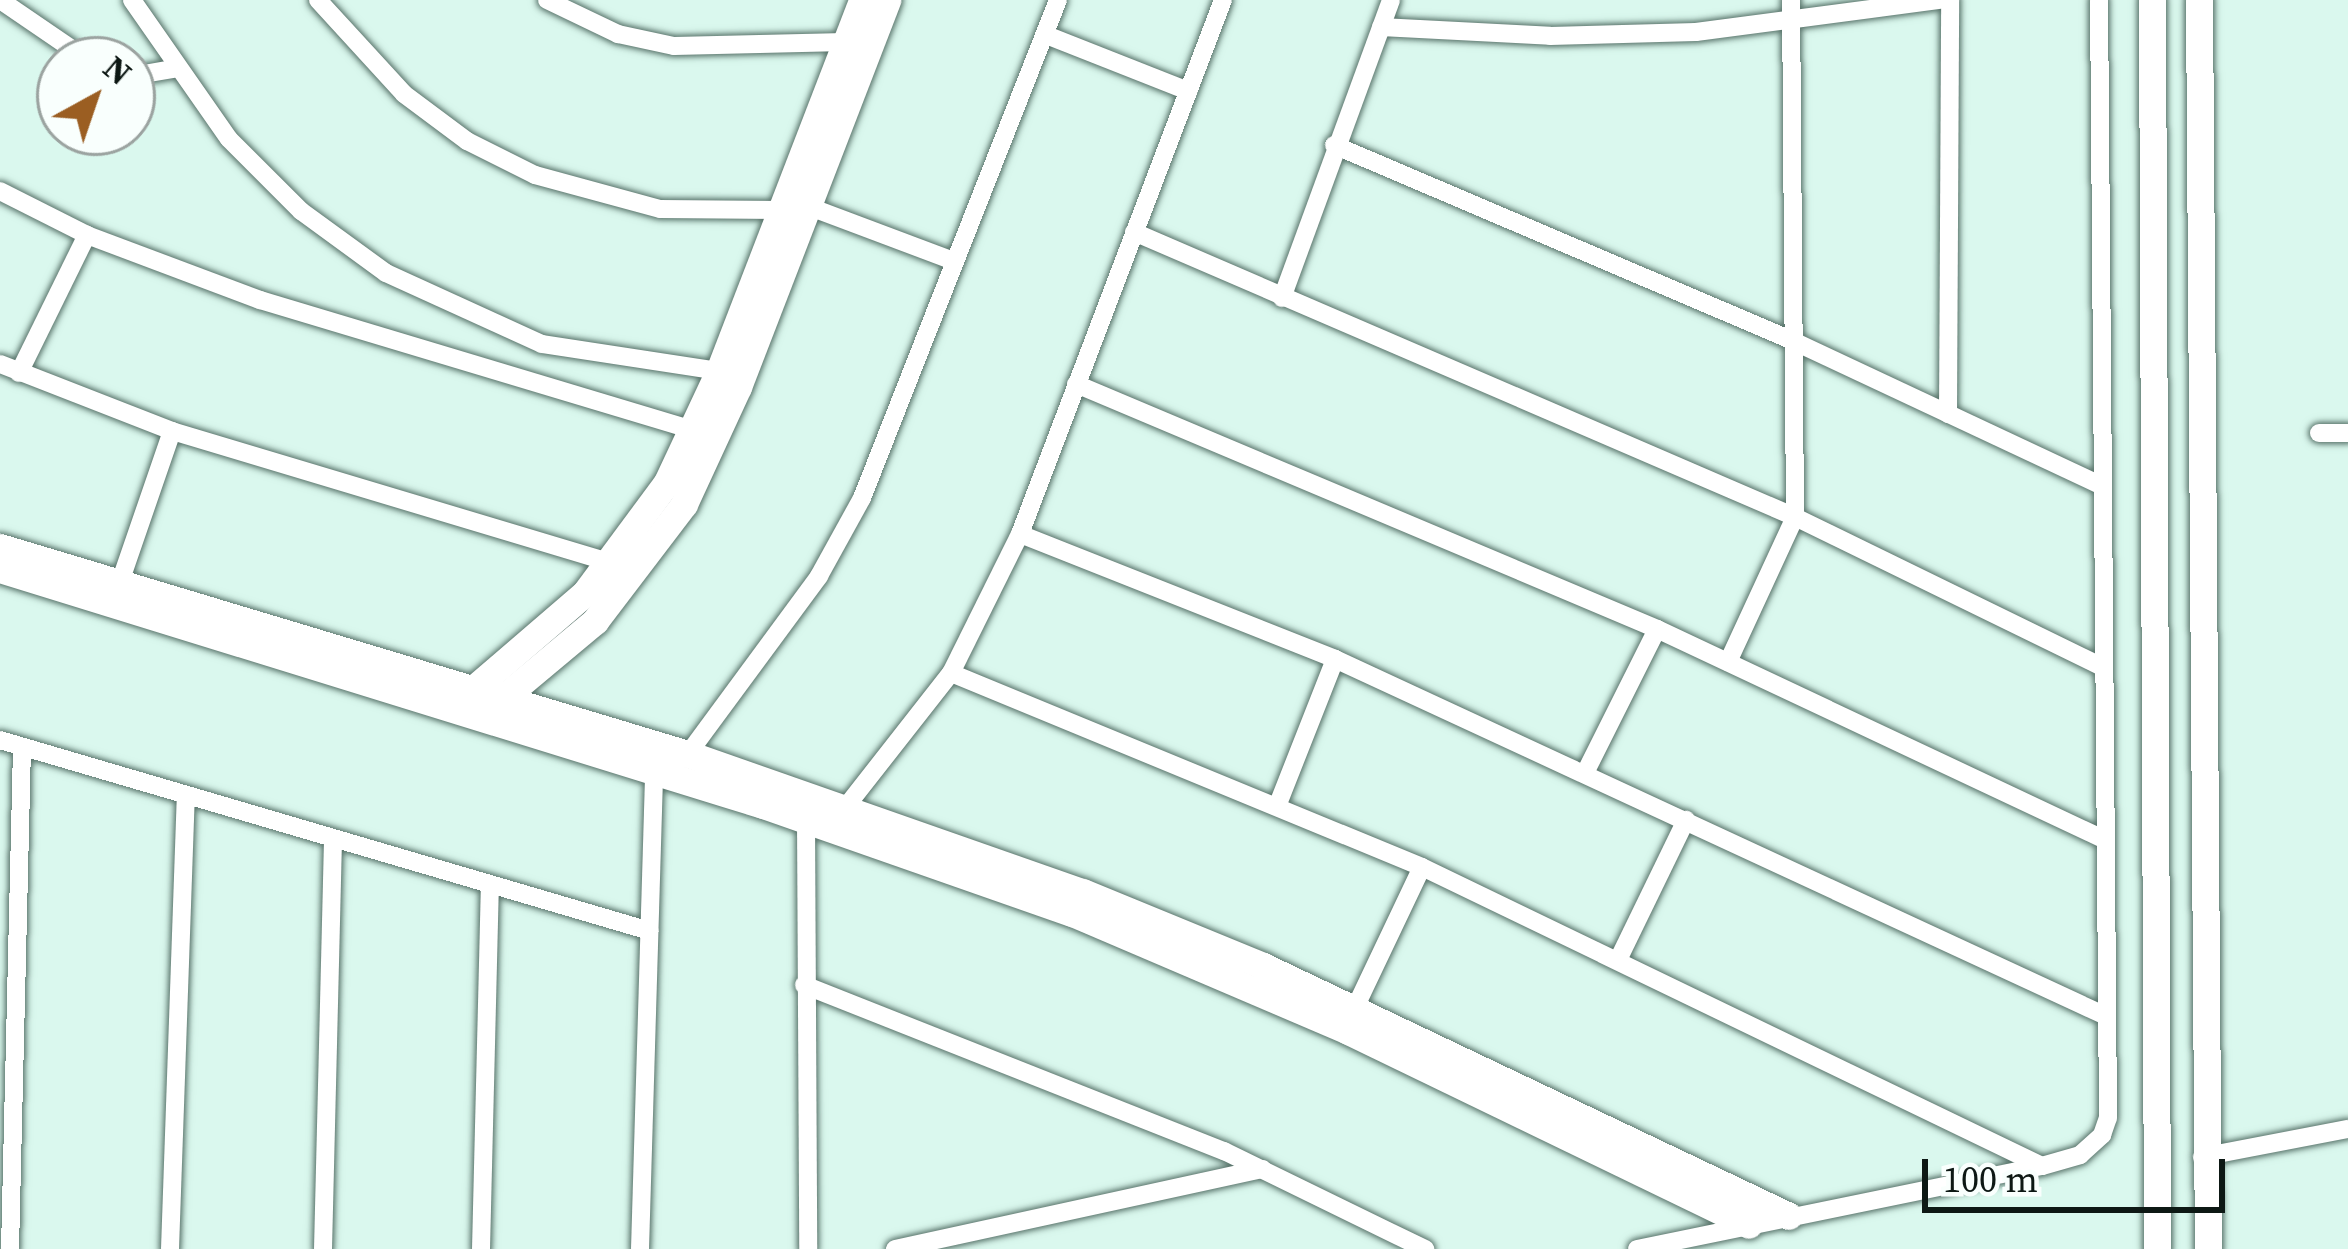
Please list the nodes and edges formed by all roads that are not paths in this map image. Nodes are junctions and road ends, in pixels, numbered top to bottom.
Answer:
1 (0, 0) edge
2 (132, 0) edge
3 (318, 0) edge
4 (547, 0) edge
5 (862, 0) edge
6 (887, 0) edge
7 (1058, 0) edge
8 (1223, 0) edge
9 (1391, 0) edge
10 (1791, 0) edge
11 (1940, 0) edge
12 (1950, 0) edge
13 (2099, 0) edge
14 (2152, 0) edge
15 (2199, 0) edge
16 (1790, 24) junction
17 (1381, 27) junction
18 (1046, 35) junction
19 (53, 36) edge
20 (844, 42) junction
21 (173, 69) junction
22 (156, 72) edge
23 (1188, 91) junction
24 (1334, 145) junction
25 (0, 191) edge
26 (810, 207) junction
27 (780, 211) junction
28 (1134, 232) junction
29 (87, 235) junction
30 (954, 261) junction
31 (1282, 298) junction
32 (1793, 341) junction
33 (0, 364) edge
34 (719, 371) junction
35 (19, 373) junction
36 (1076, 384) junction
37 (1948, 414) junction
38 (694, 430) junction
39 (172, 431) junction
40 (2319, 433) dead end
41 (2348, 433) edge
42 (2101, 485) junction
43 (1795, 517) junction
44 (1020, 534) junction
45 (0, 547) edge
46 (611, 563) junction
47 (0, 569) edge
48 (118, 588) junction
49 (1658, 628) junction
50 (1335, 659) junction
51 (1728, 662) junction
52 (2102, 666) junction
53 (951, 674) junction
54 (471, 691) junction
55 (490, 709) junction
56 (449, 710) junction
57 (0, 740) edge
58 (22, 748) junction
59 (688, 754) junction
60 (654, 773) junction
61 (1585, 773) junction
62 (0, 791) edge
63 (21, 792) junction
64 (186, 799) junction
65 (1278, 804) junction
66 (845, 808) junction
67 (806, 819) junction
68 (1686, 820) junction
69 (2103, 839) junction
70 (333, 843) junction
71 (1422, 867) junction
72 (490, 886) junction
73 (1136, 926) junction
74 (650, 932) junction
75 (9, 954) edge
76 (1618, 960) junction
77 (804, 985) junction
78 (1355, 1008) junction
79 (2106, 1016) junction
80 (7, 1119) edge
81 (2348, 1129) edge
82 (2202, 1157) junction
83 (2042, 1166) junction
84 (2156, 1167) junction
85 (1262, 1169) junction
86 (1790, 1216) junction
87 (1749, 1225) junction
88 (10, 1249) edge
89 (170, 1249) edge
90 (323, 1249) edge
91 (481, 1249) edge
92 (640, 1249) edge
93 (808, 1249) edge
94 (895, 1249) edge
95 (1425, 1249) edge
96 (1636, 1249) edge
97 (2157, 1249) edge
98 (2208, 1249) edge

1 - 19 street
2 - 21 street
3 - 27 street
4 - 20 street
5 - 20 street
6 - 26 street
7 - 18 street
8 - 23 street
9 - 17 street
10 - 16 street
11 - 16 street
12 - 37 street
13 - 42 street
14 - 84 street
15 - 82 street
16 - 17 street
16 - 32 street
17 - 24 street
18 - 23 street
18 - 30 street
20 - 27 street
21 - 22 street
21 - 34 street
23 - 28 street
24 - 31 street
24 - 32 street
25 - 29 street
26 - 30 street
26 - 55 street
27 - 34 street
28 - 31 street
28 - 36 street
29 - 35 street
29 - 38 street
30 - 59 street
31 - 43 street
32 - 37 street
32 - 43 street
33 - 35 street
34 - 38 street
35 - 39 street
36 - 44 street
36 - 49 street
37 - 42 street
38 - 46 street
39 - 46 street
39 - 48 street
40 - 41 street
42 - 52 street
43 - 51 street
43 - 52 street
44 - 50 street
44 - 53 street
45 - 48 street
46 - 54 street
47 - 56 street
48 - 54 street
49 - 51 street
49 - 61 street
50 - 61 street
50 - 65 street
51 - 69 street
52 - 69 street
53 - 65 street
53 - 66 street
54 - 55 street
54 - 56 street
55 - 56 street
55 - 59 street
55 - 60 street
57 - 58 street
58 - 63 street
58 - 64 street
59 - 66 street
60 - 67 street
60 - 74 street
61 - 68 street
62 - 63 street
63 - 75 street
64 - 70 street
64 - 89 street
65 - 71 street
66 - 73 street
67 - 73 street
67 - 77 street
68 - 76 street
68 - 79 street
69 - 79 street
70 - 72 street
70 - 90 street
71 - 76 street
71 - 78 street
72 - 74 street
72 - 91 street
73 - 78 street
73 - 87 street
74 - 92 street
75 - 80 street
76 - 83 street
77 - 85 street
77 - 93 street
78 - 86 street
79 - 83 street
80 - 88 street
81 - 82 street
82 - 84 street
82 - 98 street
83 - 86 street
84 - 97 street
85 - 94 street
85 - 95 street
86 - 87 street
87 - 96 street

